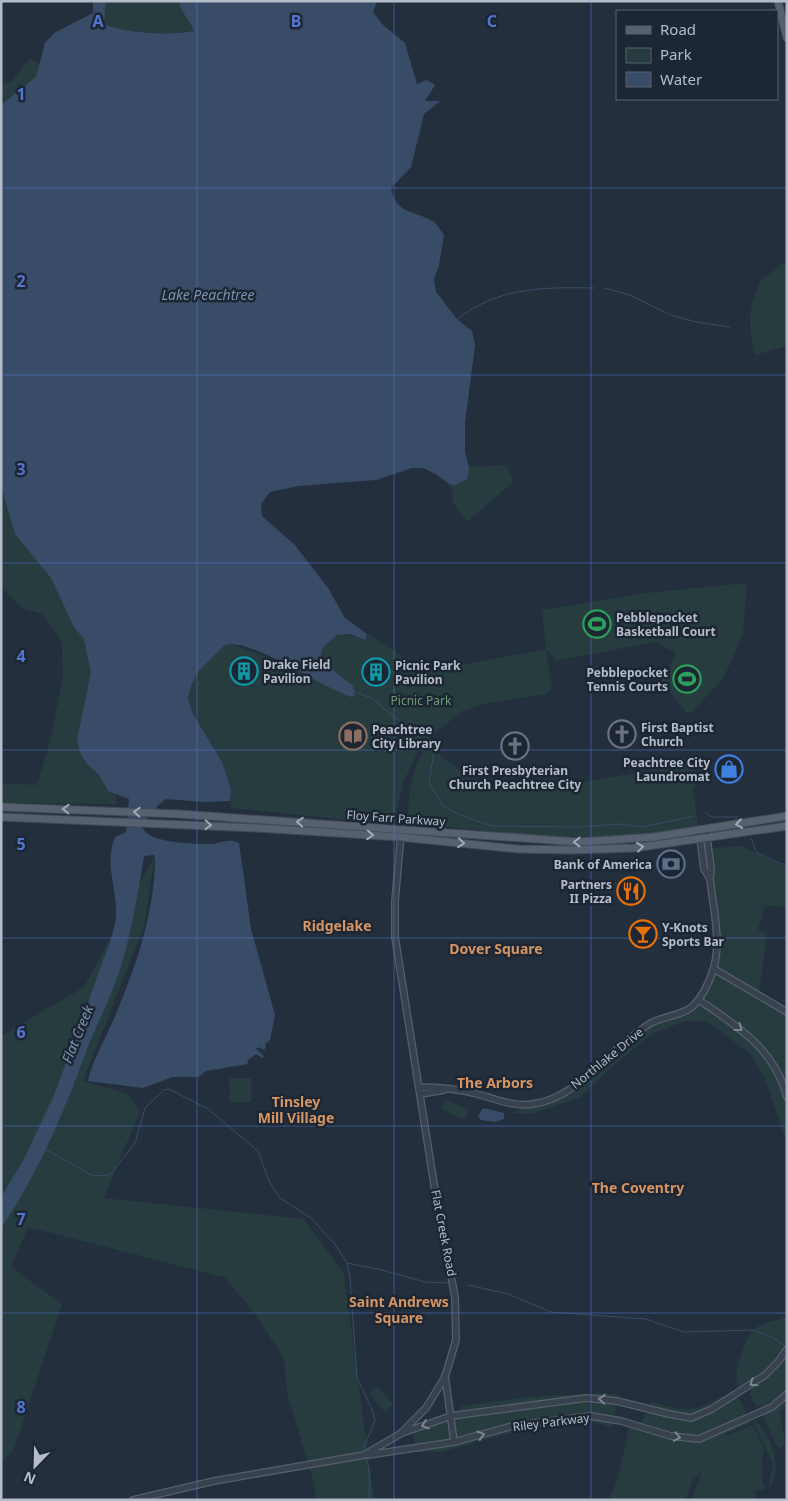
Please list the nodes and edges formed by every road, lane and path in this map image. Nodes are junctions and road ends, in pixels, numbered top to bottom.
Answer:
1 (778, 1) edge
2 (787, 38) edge
3 (1, 807) edge
4 (787, 816) edge
5 (1, 817) edge
6 (787, 826) edge
7 (702, 830) junction
8 (401, 833) junction
9 (704, 839) junction
10 (714, 969) junction
11 (699, 1000) junction
12 (787, 1012) edge
13 (421, 1091) junction
14 (787, 1097) edge
15 (787, 1349) edge
16 (445, 1375) junction
17 (787, 1394) edge
18 (451, 1416) junction
19 (400, 1434) junction
20 (454, 1442) junction
21 (364, 1455) junction
22 (133, 1500) edge

1 - 2 main road
8 -> 3 main road, Floy Farr Parkway
4 -> 7 main road, Floy Farr Parkway
5 -> 8 main road, Floy Farr Parkway
6 - 9 main road, Floy Farr Parkway
7 -> 8 main road, Floy Farr Parkway
7 - 9 street
8 -> 9 main road, Floy Farr Parkway
8 - 13 street, Flat Creek Road
9 - 10 street
10 - 11 street
10 - 12 street
11 - 13 street, Northlake Drive
11 -> 14 street
13 - 16 street, Flat Creek Road
15 -> 18 street, Riley Parkway
16 - 18 street
16 - 19 street, Flat Creek Road
20 -> 17 street, Riley Parkway
18 -> 19 street, Riley Parkway
18 - 20 street
19 - 21 street, Flat Creek Road
20 - 21 street, Riley Parkway
21 - 22 street, Flat Creek Road

